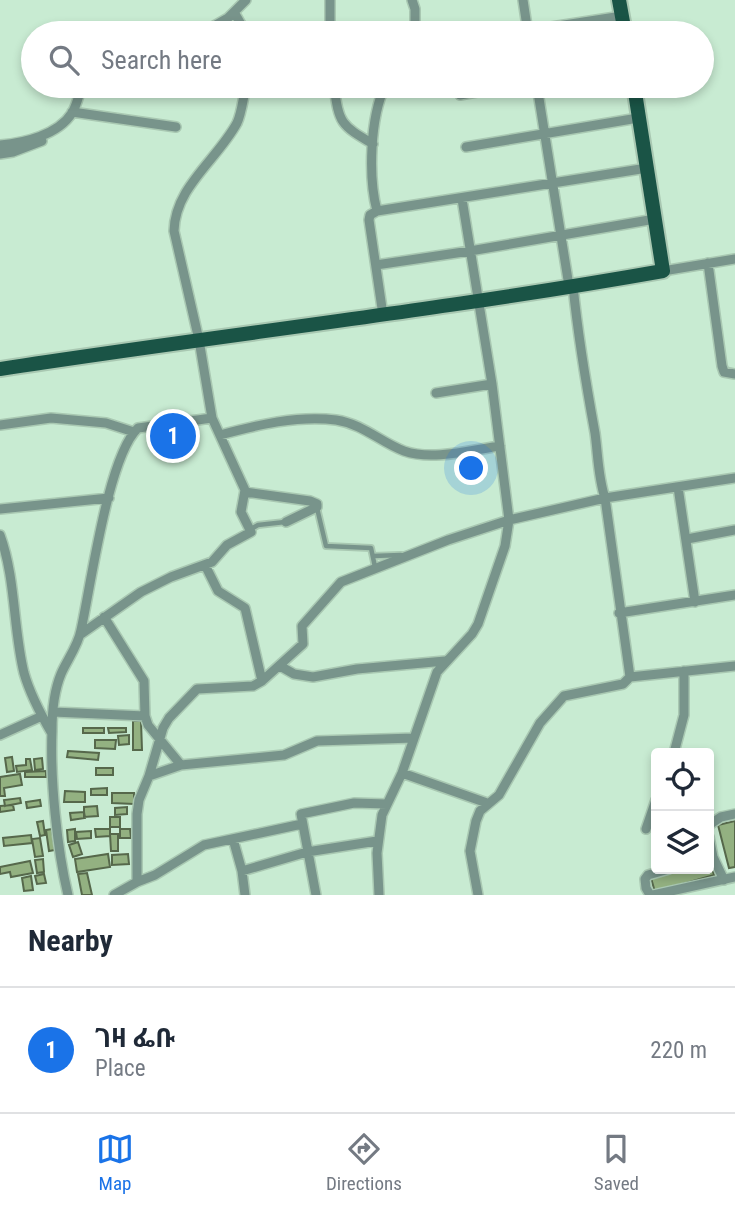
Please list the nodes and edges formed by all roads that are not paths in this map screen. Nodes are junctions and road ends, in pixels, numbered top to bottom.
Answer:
1 (246, 0) edge
2 (330, 0) edge
3 (412, 0) edge
4 (523, 0) edge
5 (619, 0) edge
6 (234, 12) junction
7 (622, 16) junction
8 (223, 21) edge
9 (239, 21) edge
10 (330, 21) edge
11 (415, 21) edge
12 (526, 21) edge
13 (593, 21) edge
14 (623, 21) edge
15 (77, 98) edge
16 (243, 98) edge
17 (335, 98) edge
18 (380, 98) edge
19 (539, 98) edge
20 (636, 98) edge
21 (72, 112) junction
22 (638, 118) junction
23 (65, 121) junction
24 (176, 127) dead end
25 (545, 134) junction
26 (0, 145) edge
27 (373, 145) junction
28 (466, 147) dead end
29 (0, 154) edge
30 (647, 168) junction
31 (552, 184) junction
32 (462, 199) junction
33 (377, 211) junction
34 (654, 219) junction
35 (560, 235) junction
36 (470, 251) junction
37 (735, 259) edge
38 (708, 263) junction
39 (376, 265) junction
40 (663, 271) junction
41 (571, 286) junction
42 (478, 301) junction
43 (383, 315) junction
44 (199, 340) junction
45 (0, 369) edge
46 (735, 374) edge
47 (492, 384) junction
48 (436, 393) dead end
49 (212, 418) junction
50 (0, 425) edge
51 (134, 432) junction
52 (220, 435) junction
53 (500, 446) junction
54 (735, 478) edge
55 (678, 487) junction
56 (245, 492) junction
57 (109, 498) junction
58 (605, 498) junction
59 (317, 507) junction
60 (0, 509) edge
61 (509, 520) junction
62 (286, 522) joint
63 (251, 529) junction
64 (735, 530) edge
65 (0, 536) edge
66 (687, 539) junction
67 (406, 555) junction
68 (373, 556) junction
69 (205, 565) junction
70 (375, 567) junction
71 (735, 595) edge
72 (695, 601) junction
73 (619, 613) junction
74 (104, 617) junction
75 (81, 634) junction
76 (445, 661) junction
77 (280, 666) junction
78 (735, 666) edge
79 (684, 671) junction
80 (630, 677) junction
81 (262, 681) junction
82 (53, 712) junction
83 (42, 716) junction
84 (145, 716) junction
85 (52, 733) junction
86 (0, 735) edge
87 (414, 738) junction
88 (159, 740) junction
89 (675, 748) edge
90 (181, 765) junction
91 (402, 774) junction
92 (149, 776) junction
93 (488, 803) junction
94 (387, 804) junction
95 (652, 811) edge
96 (735, 814) edge
97 (714, 822) edge
98 (302, 824) junction
99 (646, 829) dead end
100 (233, 839) junction
101 (377, 841) junction
102 (307, 852) junction
103 (714, 862) edge
104 (242, 871) junction
105 (652, 874) edge
106 (735, 877) edge
107 (724, 880) junction
108 (137, 882) junction
109 (68, 895) edge
110 (114, 895) edge
111 (245, 895) edge
112 (316, 895) edge
113 (379, 895) edge
114 (478, 895) edge
115 (651, 895) edge

1 - 6 street
2 - 10 street
3 - 11 street
4 - 12 street
5 - 7 main road
6 - 8 street
6 - 9 street
7 - 13 street
7 - 14 main road
15 - 21 street
16 - 44 street
17 - 27 street
18 - 27 street
19 - 25 street
20 - 22 main road
21 - 23 street
21 - 24 street
22 - 25 street
22 - 30 main road
23 - 26 street
23 - 29 street
25 - 28 street
25 - 31 street
27 - 33 street
30 - 31 street
30 - 34 main road
31 - 32 street
31 - 35 street
32 - 33 street
32 - 36 street
33 - 39 street
34 - 35 street
34 - 40 main road
35 - 36 street
35 - 41 street
36 - 39 street
36 - 42 street
37 - 38 street
38 - 40 street
38 - 46 street
39 - 43 street
40 - 41 main road
41 - 42 main road
41 - 58 street
42 - 43 main road
42 - 47 street
43 - 44 main road
44 - 45 main road
44 - 49 street
47 - 48 street
47 - 53 street
49 - 51 street
49 - 52 street
50 - 51 street
51 - 57 street
52 - 53 street
52 - 56 street
53 - 61 street
54 - 55 street
55 - 58 street
55 - 66 street
56 - 59 street
56 - 63 street
57 - 60 street
57 - 75 street
58 - 61 street
58 - 73 street
59 - 62 street
59 - 68 lane
61 - 67 street
61 - 76 street
62 - 63 lane
63 - 69 street
64 - 66 street
65 - 83 street
66 - 72 street
67 - 68 lane
67 - 70 street
68 - 70 lane
69 - 74 street
69 - 81 street
70 - 77 street
71 - 72 street
72 - 73 street
73 - 80 street
74 - 75 street
74 - 84 street
75 - 82 street
76 - 77 street
76 - 87 street
77 - 81 street
78 - 79 street
79 - 80 street
79 - 89 street
80 - 93 street
81 - 88 street
82 - 84 street
82 - 85 street
83 - 85 street
83 - 86 street
84 - 88 street
85 - 109 street
87 - 90 street
87 - 91 street
88 - 90 street
88 - 92 street
90 - 92 street
91 - 93 street
91 - 94 street
92 - 108 street
93 - 114 street
94 - 98 street
94 - 101 street
95 - 99 street
96 - 97 street
98 - 100 street
98 - 102 street
100 - 104 street
100 - 108 street
101 - 102 street
101 - 113 street
102 - 104 street
102 - 112 street
103 - 107 street
104 - 111 street
105 - 115 street
106 - 107 street
107 - 115 street
108 - 110 street

